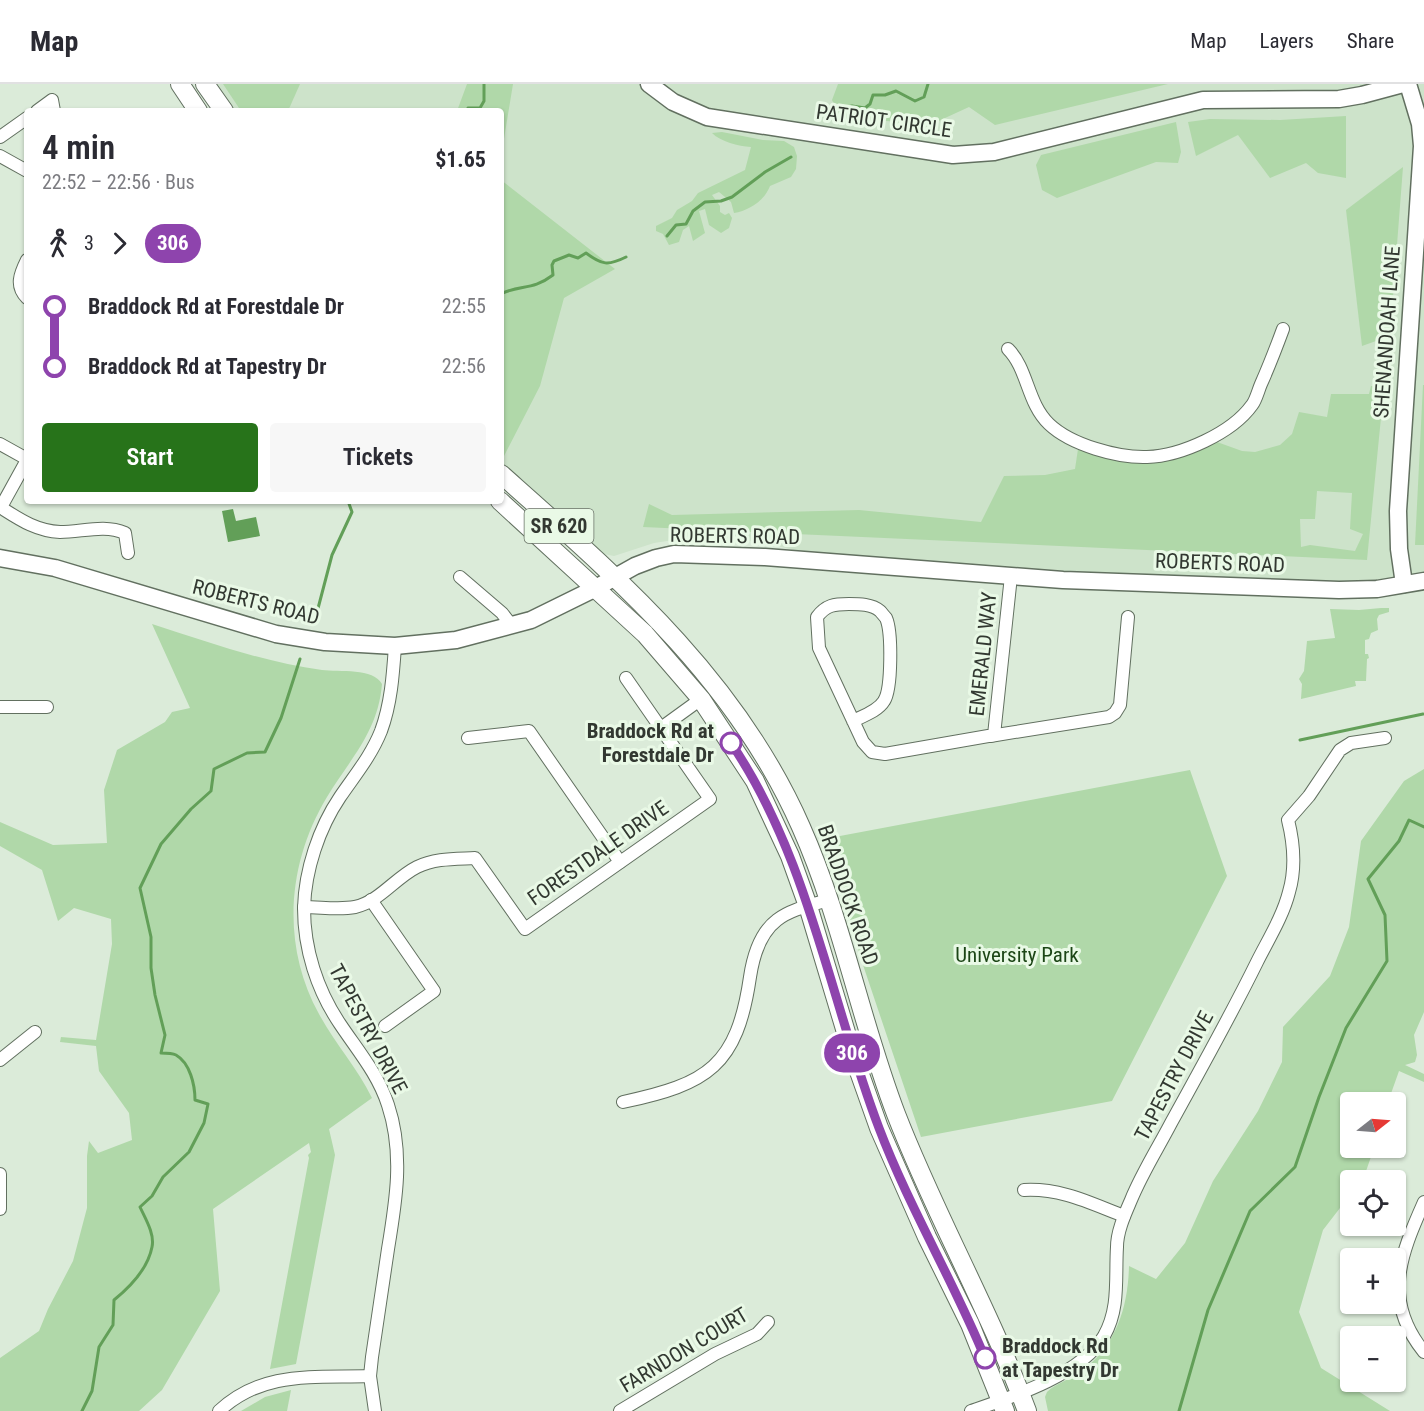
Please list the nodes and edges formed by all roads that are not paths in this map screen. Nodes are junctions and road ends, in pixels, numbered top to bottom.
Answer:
1 (180, 84) edge
2 (205, 84) edge
3 (650, 84) edge
4 (1406, 84) edge
5 (41, 108) edge
6 (53, 108) edge
7 (196, 108) edge
8 (222, 108) edge
9 (24, 120) edge
10 (0, 137) edge
11 (0, 156) edge
12 (24, 169) edge
13 (24, 266) edge
14 (24, 294) edge
15 (1283, 329) dead end
16 (1008, 349) dead end
17 (0, 444) edge
18 (24, 458) edge
19 (24, 465) edge
20 (504, 477) edge
21 (503, 504) edge
22 (0, 507) edge
23 (128, 553) dead end
24 (0, 558) edge
25 (1011, 576) junction
26 (460, 577) dead end
27 (616, 577) junction
28 (1424, 581) edge
29 (1404, 584) junction
30 (594, 589) junction
31 (1128, 617) dead end
32 (512, 626) junction
33 (395, 646) junction
34 (627, 678) dead end
35 (701, 699) junction
36 (0, 707) edge
37 (47, 707) dead end
38 (853, 721) junction
39 (662, 728) junction
40 (992, 736) junction
41 (468, 738) dead end
42 (1385, 738) dead end
43 (620, 862) junction
44 (371, 900) junction
45 (828, 900) junction
46 (808, 906) junction
47 (304, 907) junction
48 (385, 1026) dead end
49 (35, 1032) dead end
50 (0, 1060) edge
51 (623, 1102) dead end
52 (0, 1174) edge
53 (1024, 1190) dead end
54 (1424, 1202) edge
55 (0, 1209) edge
56 (1124, 1216) junction
57 (768, 1322) dead end
58 (1424, 1352) edge
59 (370, 1376) junction
60 (1024, 1402) edge
61 (1003, 1406) edge
62 (219, 1411) edge
63 (375, 1411) edge
64 (620, 1411) edge
65 (971, 1411) edge

1 - 7 main road
2 - 8 main road
3 - 4 main road, PATRIOT CIRCLE
4 - 29 main road, SHENANDOAH LANE
5 - 6 street
9 - 10 street
11 - 12 street
13 - 14 street
15 - 16 street
17 - 18 street
19 - 22 street
20 - 27 main road, BRADDOCK ROAD / SR 620
21 - 30 main road, BRADDOCK ROAD / SR 620
22 - 23 street
24 - 33 main road, ROBERTS ROAD
25 - 27 main road, ROBERTS ROAD
25 - 29 main road, ROBERTS ROAD
25 - 40 street, EMERALD WAY
26 - 32 street
27 - 30 main road, ROBERTS ROAD
27 - 45 main road, BRADDOCK ROAD / SR 620
28 - 29 main road, ROBERTS ROAD
30 - 32 main road, ROBERTS ROAD
30 - 35 main road, BRADDOCK ROAD / SR 620
31 - 40 street
32 - 33 main road, ROBERTS ROAD
33 - 47 street, TAPESTRY DRIVE
34 - 39 street
35 - 39 street
35 - 46 main road, BRADDOCK ROAD / SR 620
36 - 37 street
38 - 38 street
38 - 40 street
39 - 43 street, FORESTDALE DRIVE
41 - 43 street
42 - 56 street, TAPESTRY DRIVE
43 - 44 street, FORESTDALE DRIVE
44 - 47 street, FORESTDALE DRIVE
44 - 48 street
45 - 46 street
45 - 60 main road, BRADDOCK ROAD / SR 620
46 - 51 street
46 - 61 main road, BRADDOCK ROAD / SR 620
47 - 59 street, TAPESTRY DRIVE
49 - 50 street
52 - 55 street
53 - 56 street
54 - 58 street
56 - 60 street, TAPESTRY DRIVE
57 - 64 street, FARNDON COURT
59 - 62 street
59 - 63 street, TAPESTRY DRIVE
60 - 61 street, TAPESTRY DRIVE
61 - 65 street, TAPESTRY DRIVE

